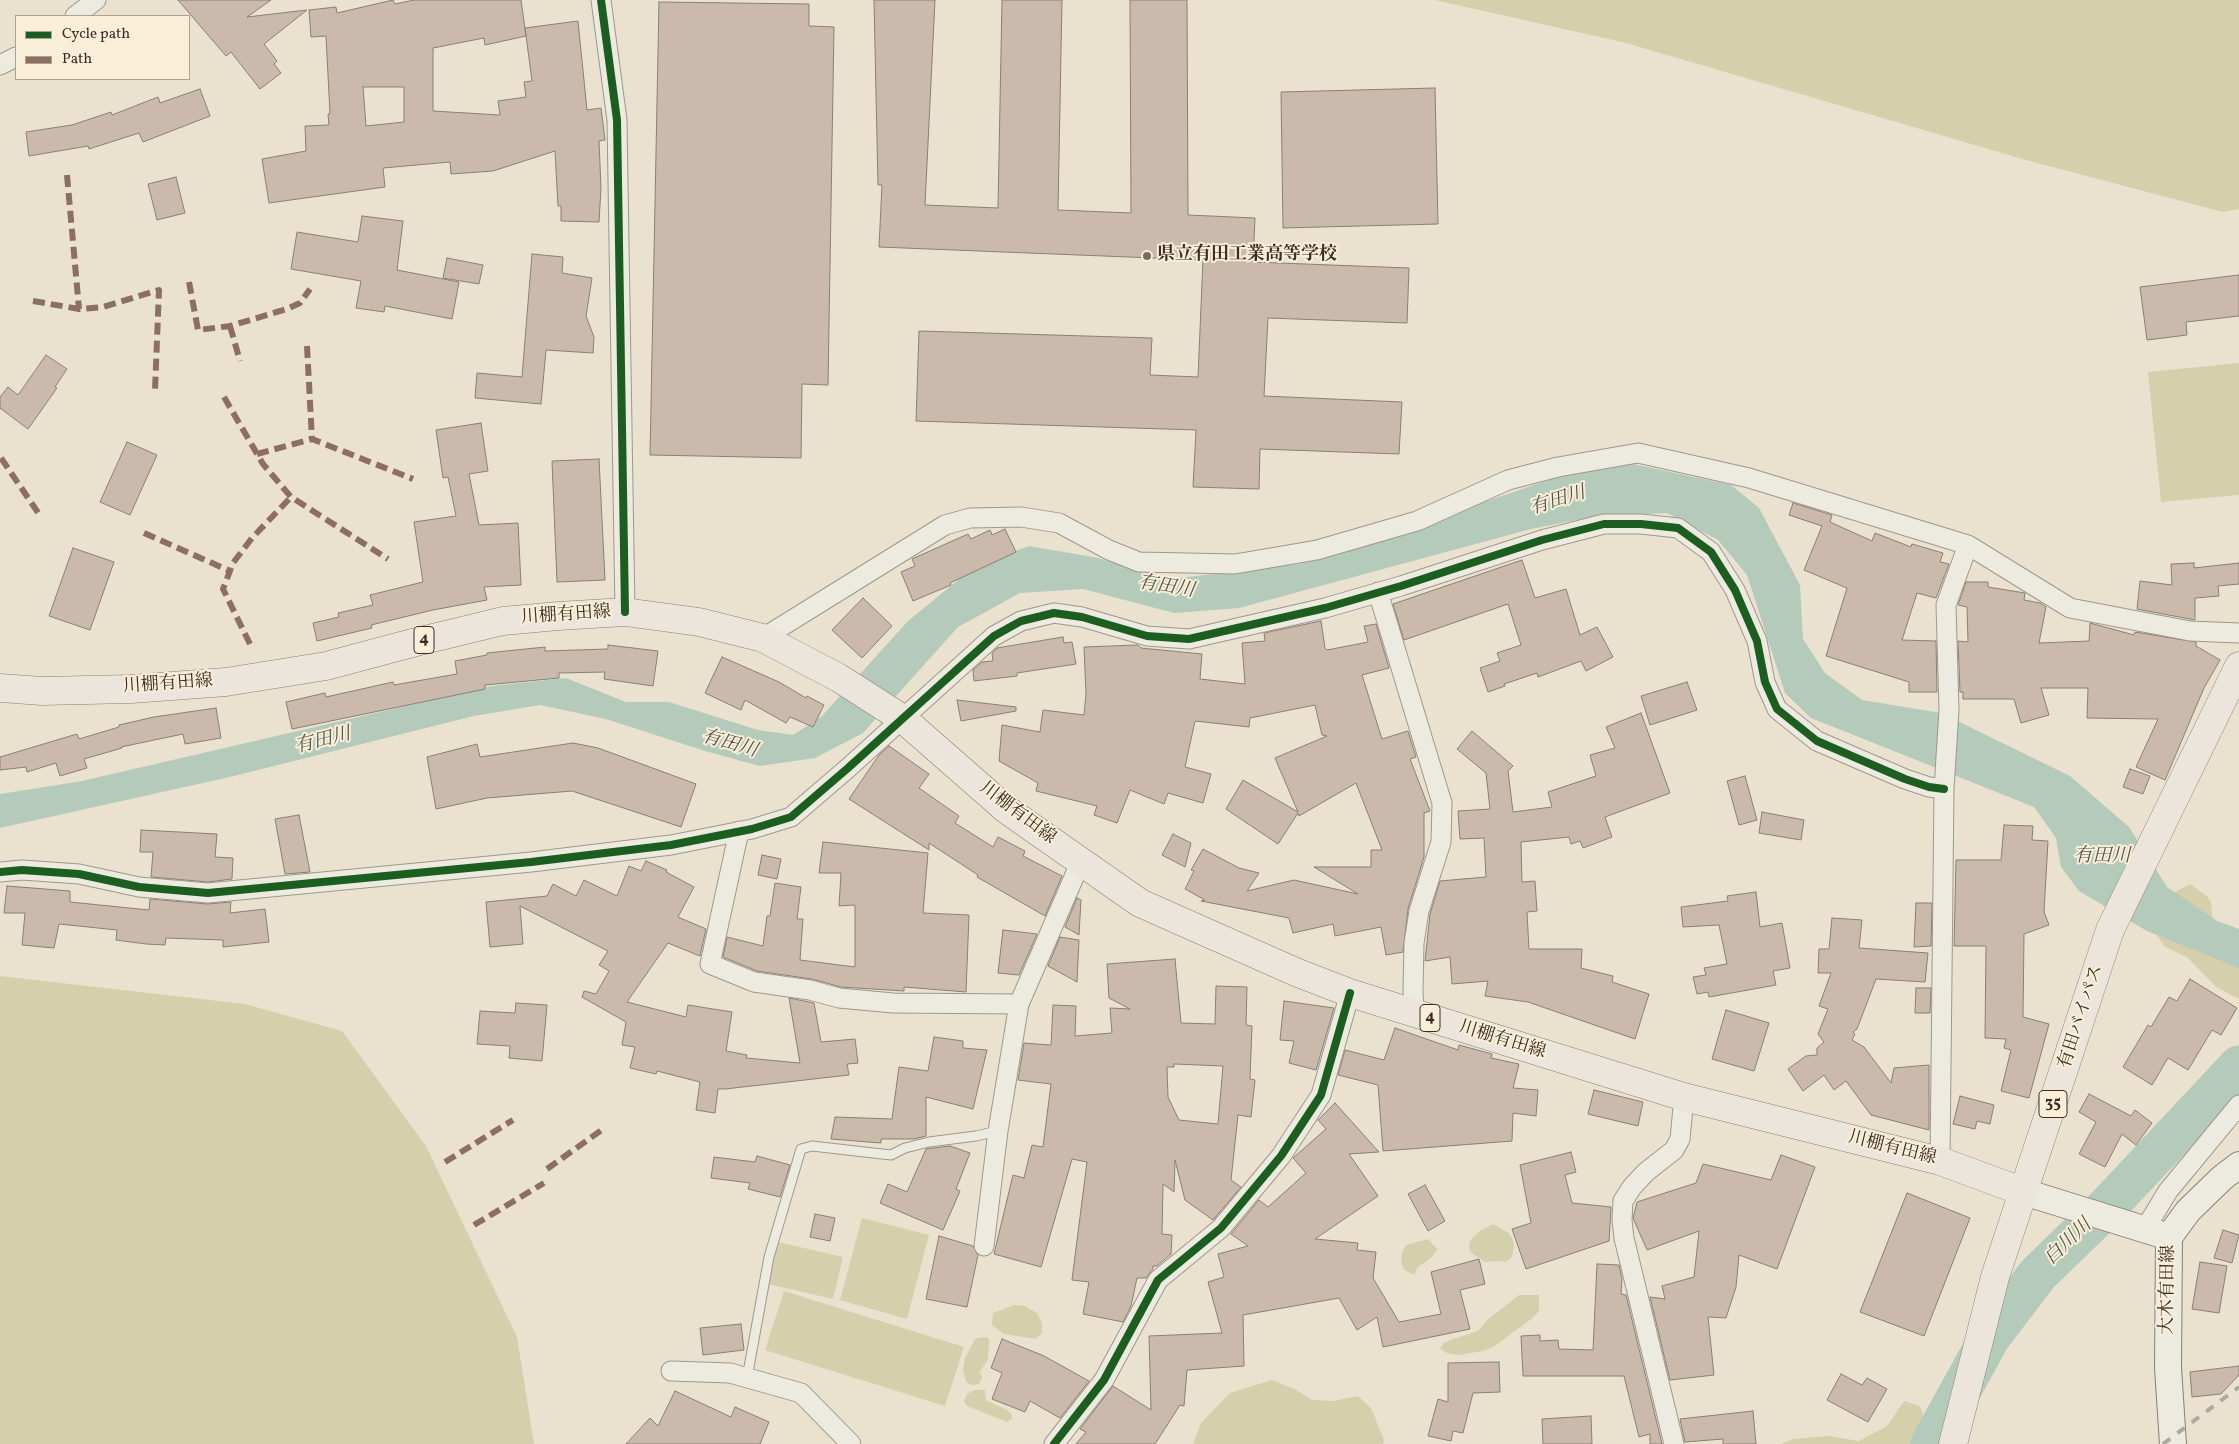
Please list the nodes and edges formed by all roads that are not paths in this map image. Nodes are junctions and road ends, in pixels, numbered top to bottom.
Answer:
1 (96, 0) edge
2 (601, 0) edge
3 (77, 15) edge
4 (15, 58) edge
5 (0, 65) edge
6 (1968, 545) junction
7 (1378, 592) junction
8 (625, 612) junction
9 (2239, 633) edge
10 (763, 638) junction
11 (2239, 666) edge
12 (0, 688) edge
13 (900, 717) junction
14 (1944, 789) junction
15 (739, 832) junction
16 (1081, 861) junction
17 (0, 872) edge
18 (1350, 993) junction
19 (1019, 1004) junction
20 (1414, 1013) junction
21 (1684, 1097) junction
22 (2239, 1105) edge
23 (998, 1131) junction
24 (1940, 1161) junction
25 (2239, 1164) edge
26 (2024, 1192) junction
27 (2157, 1233) junction
28 (984, 1246) dead end
29 (670, 1371) dead end
30 (747, 1378) junction
31 (851, 1444) edge
32 (1054, 1444) edge
33 (1674, 1444) edge
34 (1953, 1444) edge
35 (2173, 1444) edge

1 - 3 street
2 - 8 street
4 - 5 street
6 - 9 street
6 - 10 street
6 - 14 street
7 - 13 street
7 - 14 street
7 - 20 street
8 - 10 main road, 川棚有田線 / 4
8 - 12 main road, 川棚有田線 / 4
10 - 13 main road, 川棚有田線 / 4
11 - 26 main road, 有田バイパス / 35
13 - 15 street
13 - 16 main road, 川棚有田線 / 4
14 - 24 street
15 - 17 street
15 - 19 street
16 - 18 main road, 川棚有田線 / 4
16 - 19 street
18 - 20 main road, 川棚有田線 / 4
18 - 32 street
19 - 23 street
20 - 21 main road, 川棚有田線 / 4
21 - 24 main road, 川棚有田線 / 4
21 - 33 street
22 - 27 street
23 - 28 street
23 - 30 lane
24 - 26 main road, 川棚有田線 / 4
25 - 27 main road, 大木有田線
26 - 27 main road
26 - 34 main road, 有田バイパス / 35
27 - 35 main road, 大木有田線
29 - 30 street
30 - 31 street

